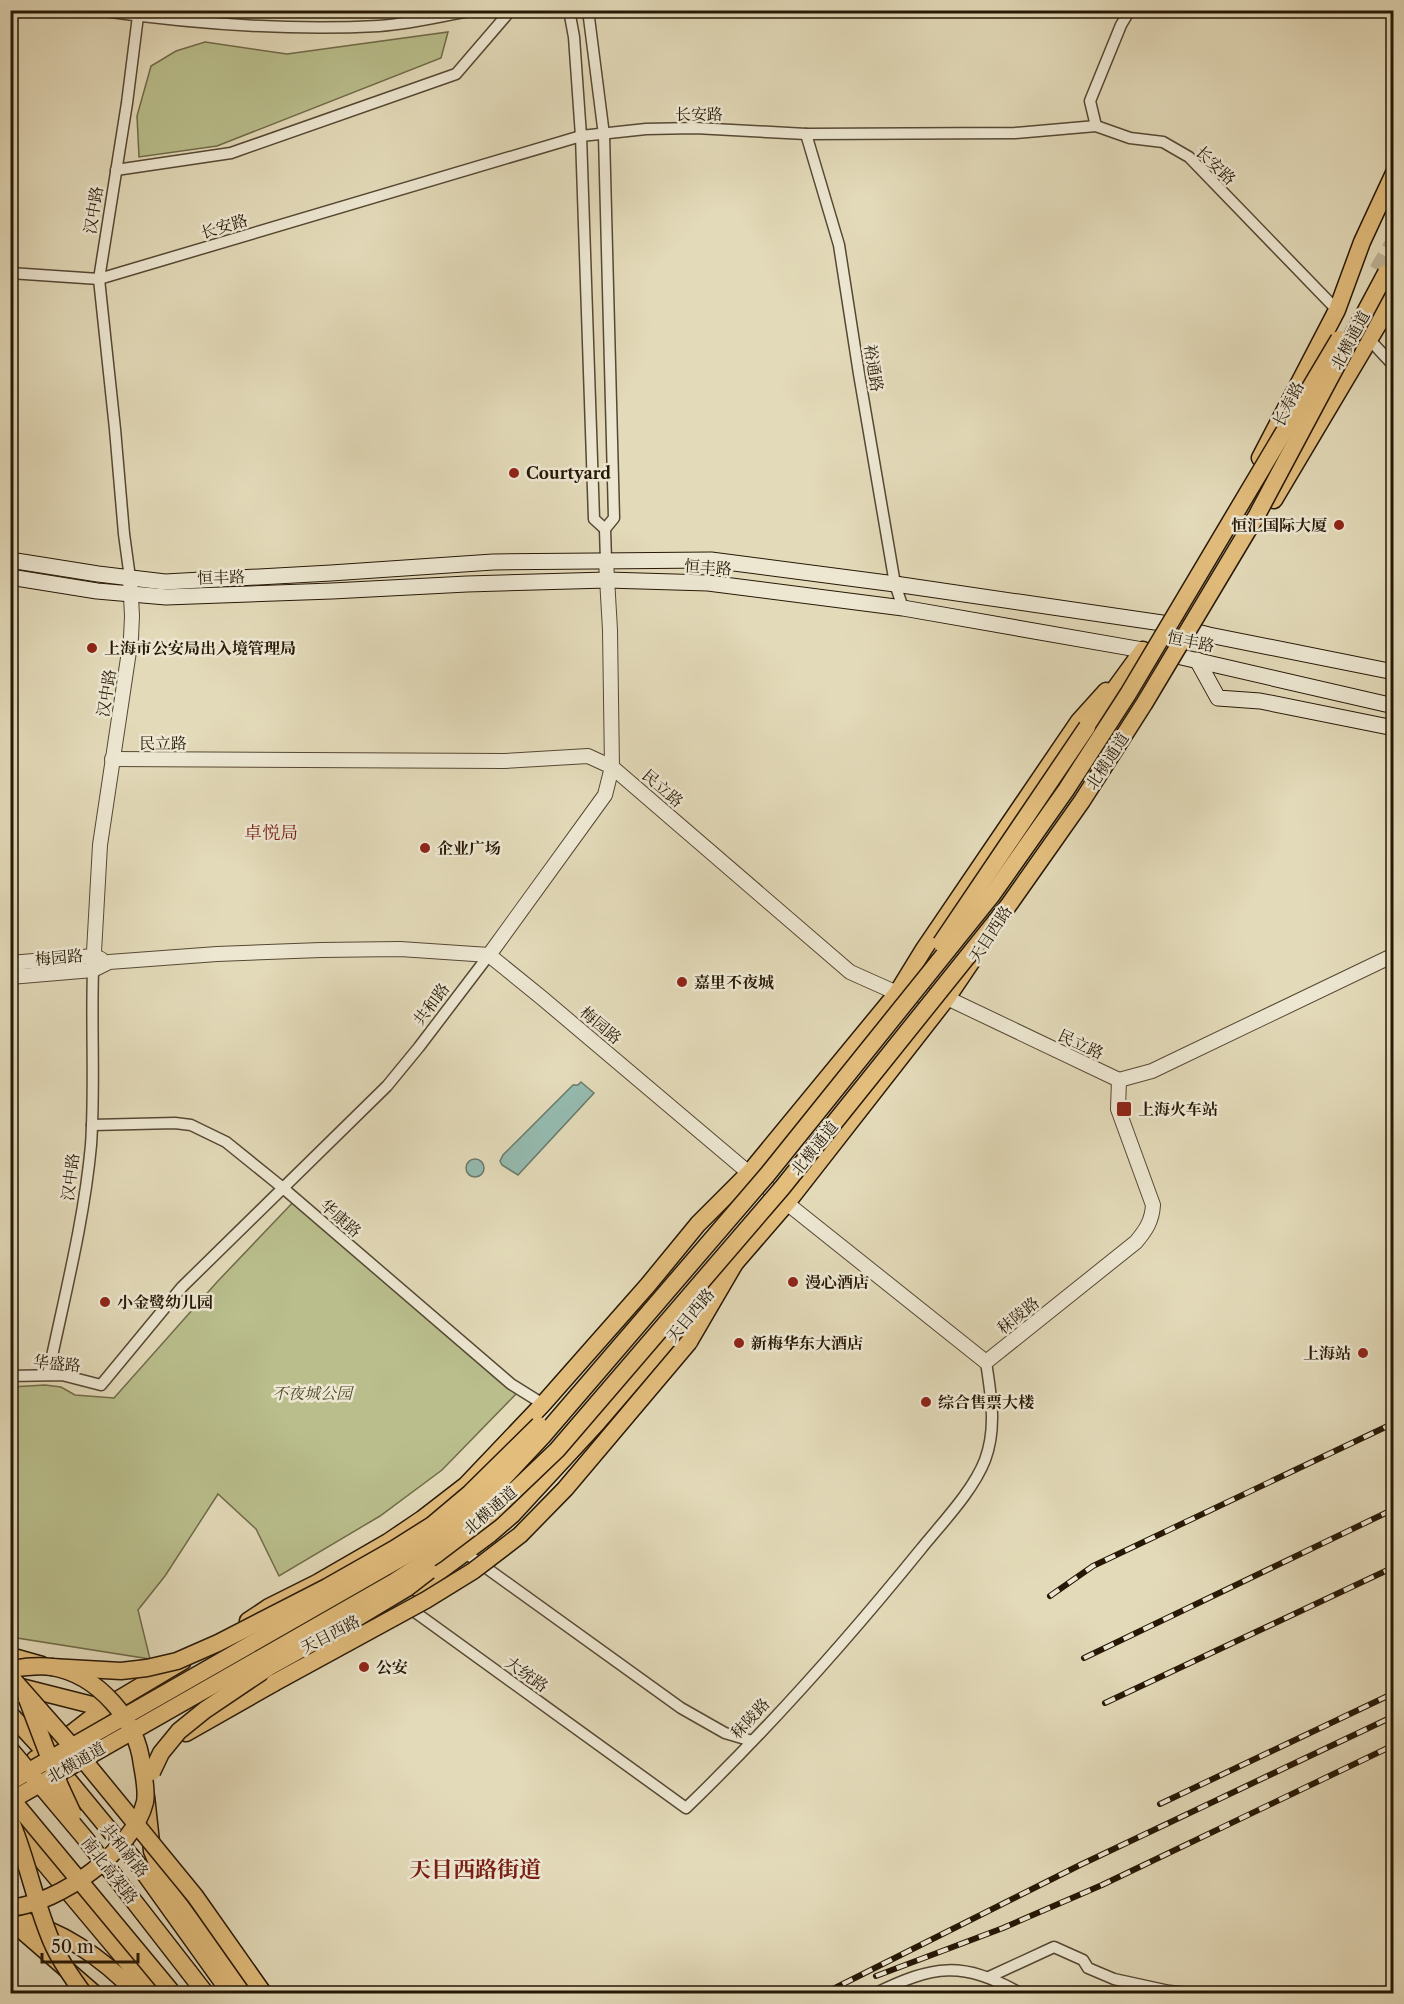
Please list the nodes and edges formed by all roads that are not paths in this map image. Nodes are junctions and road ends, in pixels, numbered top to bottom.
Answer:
1 (96, 10) edge
2 (474, 10) edge
3 (510, 10) edge
4 (569, 10) edge
5 (588, 10) edge
6 (1130, 10) edge
7 (138, 16) junction
8 (1096, 126) junction
9 (806, 134) junction
10 (604, 135) junction
11 (581, 136) junction
12 (116, 170) junction
13 (1394, 173) edge
14 (10, 273) edge
15 (1385, 275) edge
16 (99, 279) junction
17 (1394, 298) edge
18 (1337, 310) junction
19 (1368, 338) junction
20 (1394, 366) edge
21 (1334, 370) junction
22 (605, 529) junction
23 (10, 560) edge
24 (606, 561) junction
25 (10, 577) edge
26 (130, 579) junction
27 (607, 580) junction
28 (895, 584) junction
29 (131, 595) junction
30 (903, 608) junction
31 (1162, 623) junction
32 (1194, 631) junction
33 (1143, 650) junction
34 (1176, 656) junction
35 (1197, 660) junction
36 (1394, 672) edge
37 (1394, 706) edge
38 (1394, 728) edge
39 (112, 759) junction
40 (612, 766) junction
41 (489, 955) junction
42 (1394, 955) edge
43 (94, 956) junction
44 (109, 962) junction
45 (10, 963) edge
46 (93, 970) junction
47 (10, 977) edge
48 (897, 993) junction
49 (947, 999) junction
50 (862, 1059) junction
51 (1119, 1080) junction
52 (92, 1125) junction
53 (749, 1173) junction
54 (283, 1188) junction
55 (787, 1203) junction
56 (738, 1258) junction
57 (986, 1362) junction
58 (48, 1375) junction
59 (10, 1376) edge
60 (100, 1385) joint
61 (586, 1386) junction
62 (543, 1404) junction
63 (491, 1513) junction
64 (422, 1519) junction
65 (465, 1554) junction
66 (352, 1562) junction
67 (398, 1599) junction
68 (10, 1656) edge
69 (51, 1667) junction
70 (14, 1681) edge
71 (104, 1708) junction
72 (10, 1714) edge
73 (752, 1741) junction
74 (10, 1749) edge
75 (46, 1753) junction
76 (152, 1772) junction
77 (10, 1773) edge
78 (67, 1778) junction
79 (10, 1782) edge
80 (10, 1799) edge
81 (145, 1800) junction
82 (686, 1808) joint
83 (10, 1809) edge
84 (10, 1819) edge
85 (10, 1829) edge
86 (84, 1837) junction
87 (10, 1908) edge
88 (10, 1917) edge
89 (989, 1977) junction
90 (84, 1994) edge
91 (95, 1994) edge
92 (137, 1994) edge
93 (154, 1994) edge
94 (173, 1994) edge
95 (206, 1994) edge
96 (231, 1994) edge
97 (246, 1994) edge
98 (264, 1994) edge
99 (874, 1994) edge
100 (1022, 1994) edge
101 (1200, 1994) edge

1 - 7 street
2 - 7 street
3 - 12 street
4 - 11 street
5 - 10 street
6 - 8 street
7 - 12 street, 汉中路
8 - 9 street, 长安路
8 - 18 street, 长安路
9 - 10 street, 长安路
9 - 28 street, 裕通路
10 - 11 street, 长安路
10 - 22 street
11 - 16 street, 长安路
11 - 22 street
12 - 16 street, 汉中路
13 - 18 main road, 长寿路
14 - 16 street, 长安路
15 - 21 main road, 北横通道, bridge
15 - 21 main road, bridge
15 - 50 main road, 北横通道, bridge
16 - 26 street, 汉中路
17 - 19 main road
18 - 31 main road, 长寿路
19 - 20 street
19 - 32 main road
21 - 63 main road, 北横通道, bridge
22 - 24 street
23 - 26 main road, 恒丰路
24 - 26 main road, 恒丰路
24 - 27 street, 共和路
24 - 28 main road, 恒丰路
25 - 29 main road, 恒丰路
26 - 29 street, 汉中路
27 - 29 main road, 恒丰路
27 - 30 main road, 恒丰路
27 - 40 street, 共和路
28 - 30 street, 裕通路
28 - 31 main road, 恒丰路
29 - 39 street, 汉中路
30 - 33 main road, 恒丰路
31 - 32 main road, 恒丰路
31 - 33 main road
32 - 34 main road, 天目西路
32 - 36 main road, 恒丰路
33 - 34 main road, 恒丰路
33 - 48 main road
33 - 50 main road, bridge
34 - 35 main road, 恒丰路
34 - 49 main road, 天目西路
35 - 37 main road, 恒丰路
35 - 38 main road
39 - 40 street, 民立路
39 - 43 street, 汉中路
40 - 41 street, 共和路
40 - 48 street, 民立路
41 - 44 street, 梅园路
41 - 53 street, 梅园路
41 - 54 street, 共和路
42 - 51 street
43 - 44 street, 梅园路
43 - 45 street, 梅园路
43 - 46 street, 汉中路
44 - 46 street, 梅园路
46 - 47 street, 梅园路
46 - 52 street, 汉中路
48 - 49 street, 民立路
48 - 53 main road
49 - 51 street, 民立路
49 - 55 main road, 天目西路
50 - 61 main road, 北横通道, bridge
51 - 57 street, 秣陵路
52 - 54 street, 华康路
52 - 58 street, 汉中路
53 - 55 street, 梅园路
53 - 62 main road
54 - 60 street, 共和路
54 - 62 street, 华康路
55 - 56 main road, 天目西路
55 - 57 street, 梅园路
56 - 65 main road, 天目西路
56 - 76 main road, bridge
57 - 73 street, 秣陵路
58 - 59 street, 华盛路
58 - 60 street, 华盛路
61 - 69 main road, bridge
61 - 79 main road, 北横通道, bridge
62 - 64 main road
63 - 76 main road, bridge
63 - 80 main road, 北横通道, bridge
64 - 65 street
64 - 66 main road
65 - 67 main road, 天目西路
65 - 73 street
66 - 67 street, 大统路
66 - 71 main road
67 - 78 main road, 天目西路
67 - 82 street, 大统路
68 - 69 main road, bridge
69 - 70 main road, bridge
69 - 81 main road, bridge
70 - 71 main road
70 - 75 main road
70 - 86 main road, bridge
70 - 98 main road, bridge
71 - 75 main road
72 - 75 main road, 共和新路
73 - 82 street, 秣陵路
74 - 86 main road, 南北高架路, bridge
75 - 77 main road
75 - 78 main road, 共和新路
76 - 81 main road, bridge
78 - 83 main road, 天目西路
78 - 96 main road, 共和新路
80 - 94 main road, 南北高架路, bridge
81 - 87 main road, bridge
81 - 97 main road, bridge
84 - 90 main road, bridge
85 - 93 main road
86 - 95 main road, 南北高架路, bridge
88 - 91 main road
88 - 92 main road
89 - 99 street
89 - 100 street
89 - 101 street

